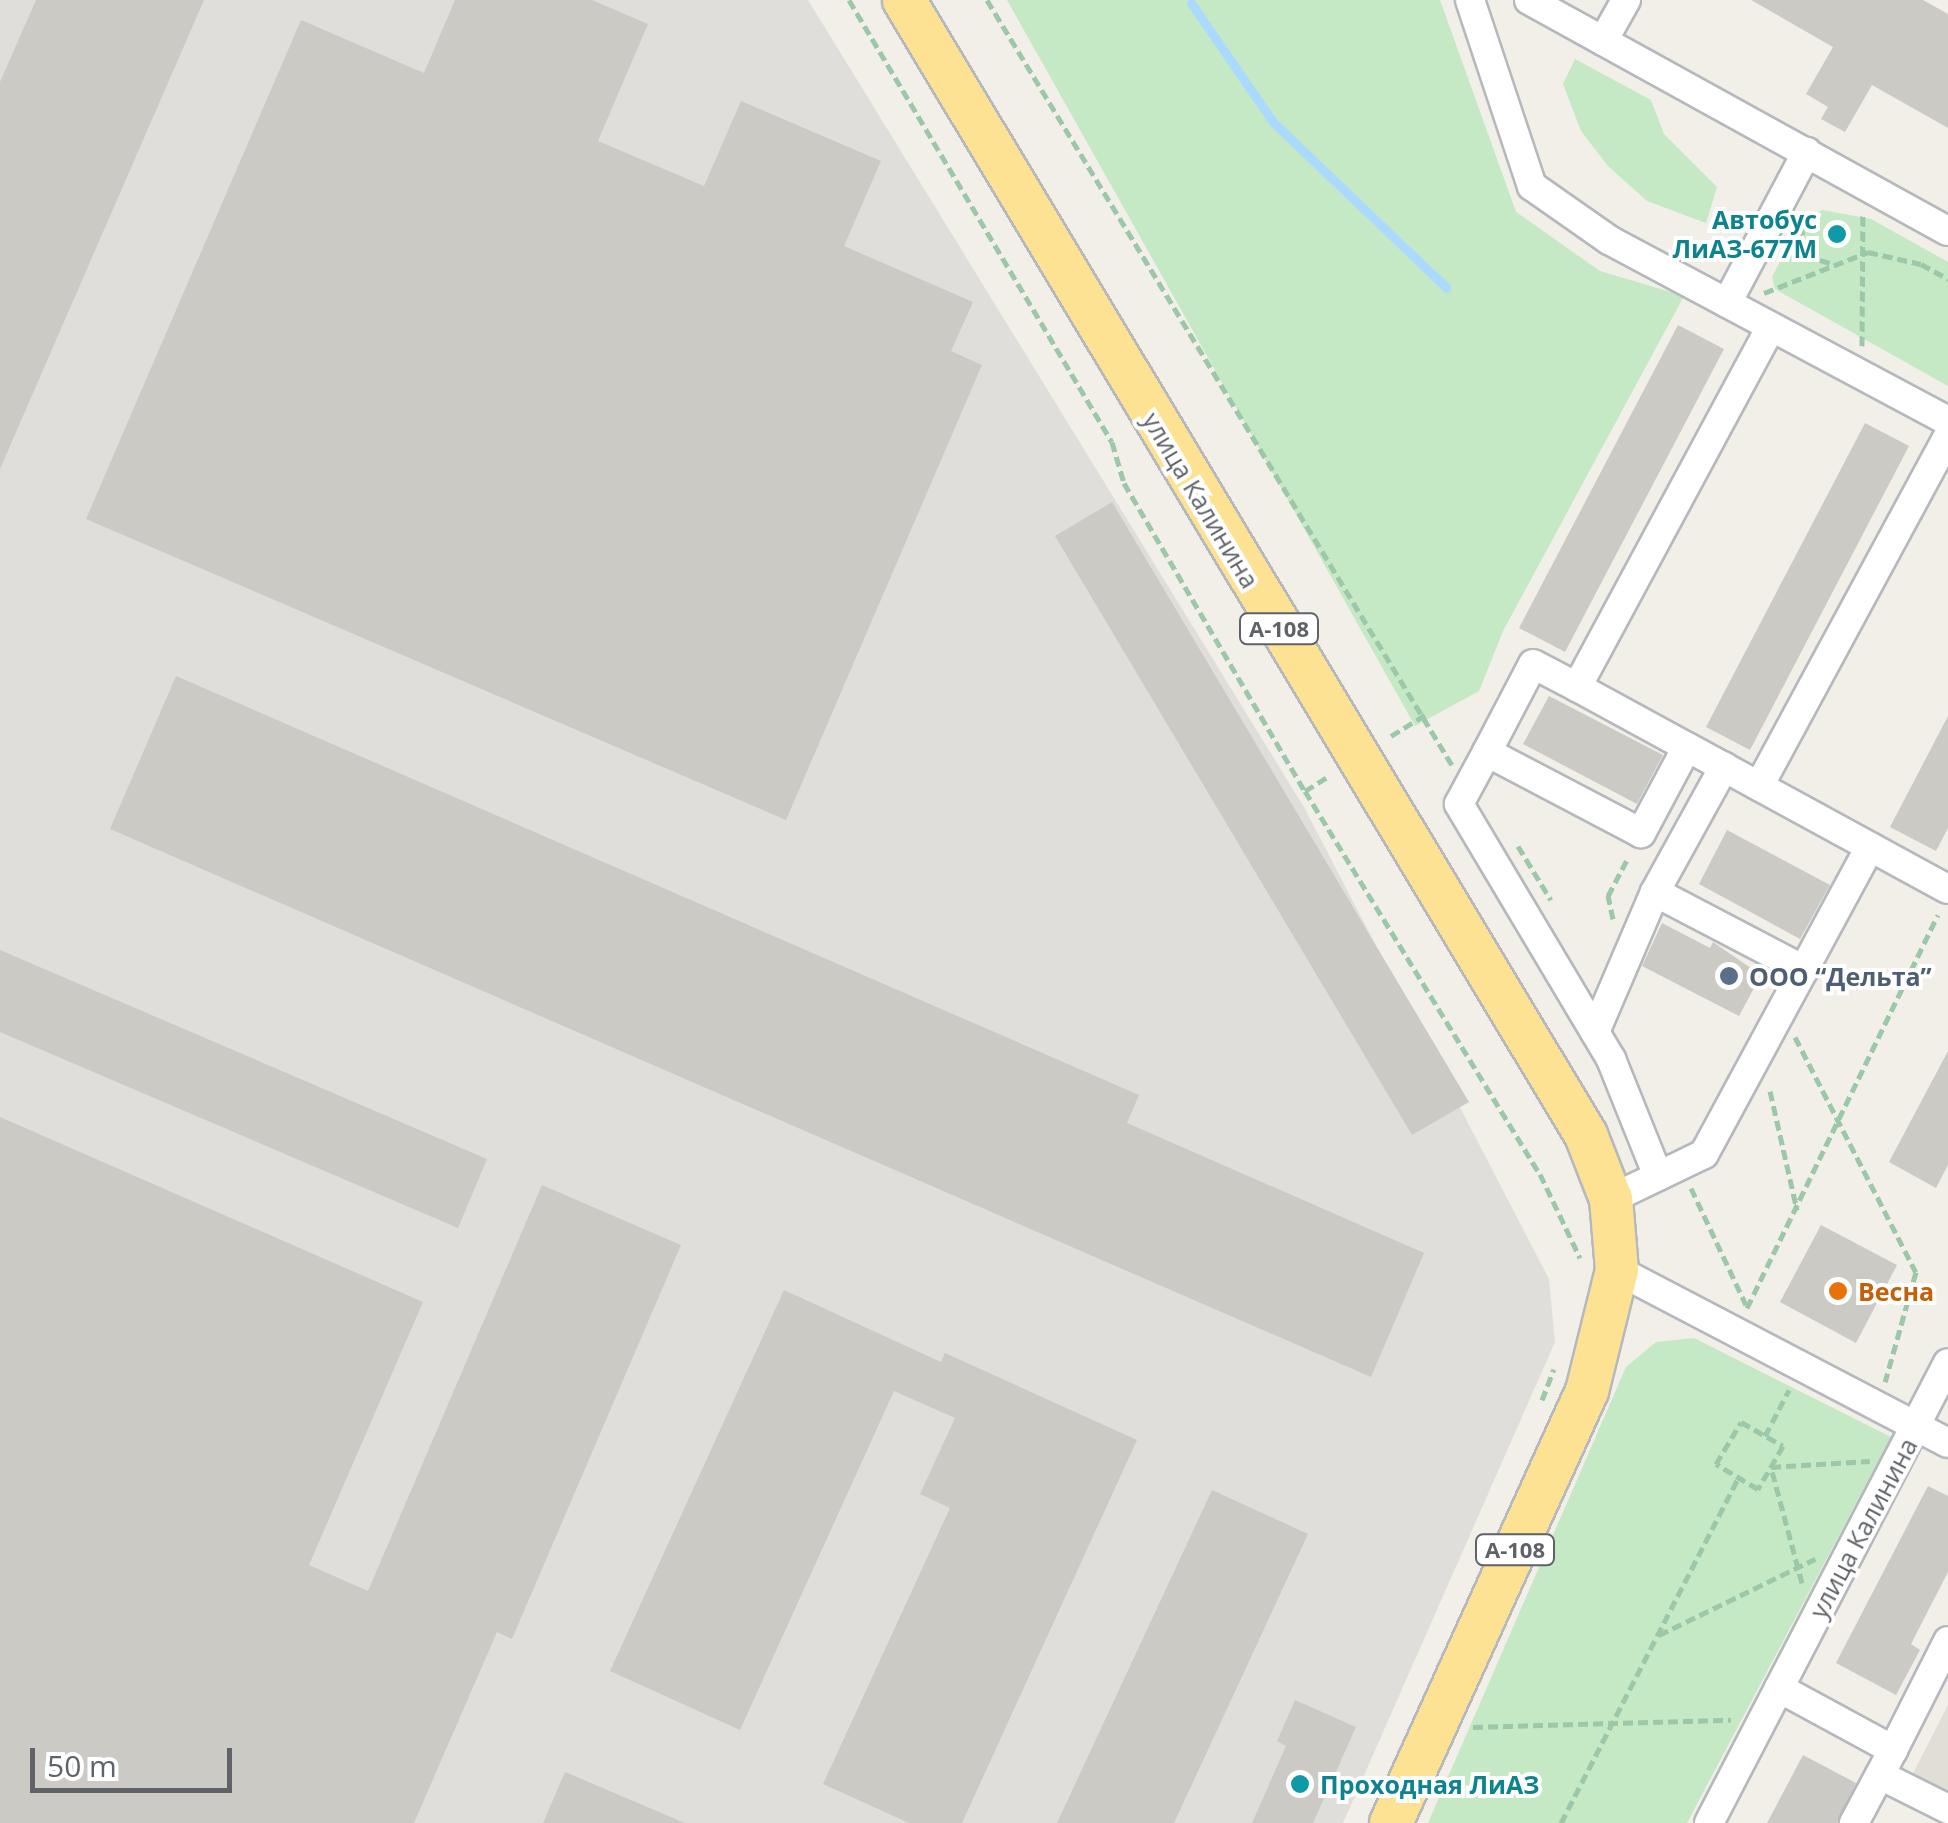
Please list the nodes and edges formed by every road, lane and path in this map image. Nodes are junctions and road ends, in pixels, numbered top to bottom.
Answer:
1 (849, 0) edge
2 (904, 0) edge
3 (987, 0) edge
4 (1470, 0) edge
5 (1528, 0) edge
6 (1626, 0) edge
7 (1603, 41) junction
8 (1807, 152) junction
9 (1794, 178) junction
10 (1864, 184) junction
11 (1948, 231) edge
12 (1863, 254) junction
13 (1836, 264) junction
14 (1948, 279) edge
15 (1727, 303) junction
16 (1771, 326) junction
17 (1860, 374) junction
18 (1948, 421) edge
19 (1948, 437) edge
20 (1578, 687) junction
21 (1424, 716) junction
22 (1391, 736) dead end
23 (1688, 747) junction
24 (1488, 752) junction
25 (1724, 767) junction
26 (1331, 774) dead end
27 (1759, 786) junction
28 (1305, 791) junction
29 (1466, 792) junction
30 (1516, 844) dead end
31 (1870, 847) junction
32 (1655, 892) junction
33 (1944, 900) edge
34 (1554, 906) dead end
35 (1804, 970) junction
36 (1792, 1030) dead end
37 (1595, 1032) junction
38 (1766, 1078) dead end
39 (1838, 1130) junction
40 (1669, 1171) junction
41 (1611, 1200) junction
42 (1798, 1210) junction
43 (1600, 1269) junction
44 (1948, 1338) edge
45 (1556, 1365) dead end
46 (1944, 1370) edge
47 (1795, 1378) dead end
48 (1885, 1383) dead end
49 (1535, 1418) dead end
50 (1916, 1425) junction
51 (1766, 1436) junction
52 (1948, 1443) edge
53 (1878, 1460) dead end
54 (1771, 1467) junction
55 (1738, 1478) junction
56 (1831, 1551) dead end
57 (1798, 1567) junction
58 (1806, 1600) dead end
59 (1656, 1636) junction
60 (1948, 1640) edge
61 (1779, 1688) junction
62 (1744, 1719) dead end
63 (1467, 1727) dead end
64 (1610, 1728) junction
65 (1887, 1763) junction
66 (1948, 1810) edge
67 (1391, 1823) edge
68 (1561, 1823) edge
69 (1710, 1823) edge
70 (1854, 1823) edge
71 (1942, 1823) edge

1 - 28 path
2 - 41 highway, улица Калинина / А-108
3 - 21 path
4 - 15 street
5 - 7 street
6 - 7 street
7 - 8 street
8 - 9 street
8 - 10 street
9 - 13 path
9 - 15 street
10 - 11 street
10 - 12 path
12 - 13 path
12 - 14 path
12 - 17 path
13 - 15 path
15 - 16 street
16 - 17 street
16 - 20 street
17 - 18 street
19 - 27 street
20 - 23 street
20 - 24 street
21 - 22 path
21 - 29 path
23 - 24 street
23 - 25 street
24 - 29 street
25 - 27 street
25 - 32 street
26 - 28 path
27 - 31 street
28 - 43 path
29 - 37 street
30 - 34 path
31 - 33 street
31 - 35 street
32 - 35 street
32 - 37 street
33 - 39 path
35 - 40 street
36 - 39 path
37 - 40 street
38 - 42 path
39 - 42 path
39 - 48 path
40 - 41 street
40 - 42 path
41 - 43 highway, улица Калинина / А-108
43 - 50 street, улица Калинина
43 - 67 highway, улица Калинина / А-108
44 - 46 street
45 - 49 path
46 - 50 street
47 - 51 path
50 - 52 street
50 - 61 street, улица Калинина
51 - 54 path
51 - 55 path
53 - 54 path
54 - 55 path
54 - 57 path
55 - 59 path
56 - 57 path
57 - 58 path
57 - 59 path
59 - 64 path
60 - 65 street
61 - 65 street
61 - 69 street, улица Калинина
62 - 64 path
63 - 64 path
64 - 68 path
65 - 66 street
65 - 70 street
66 - 71 street

